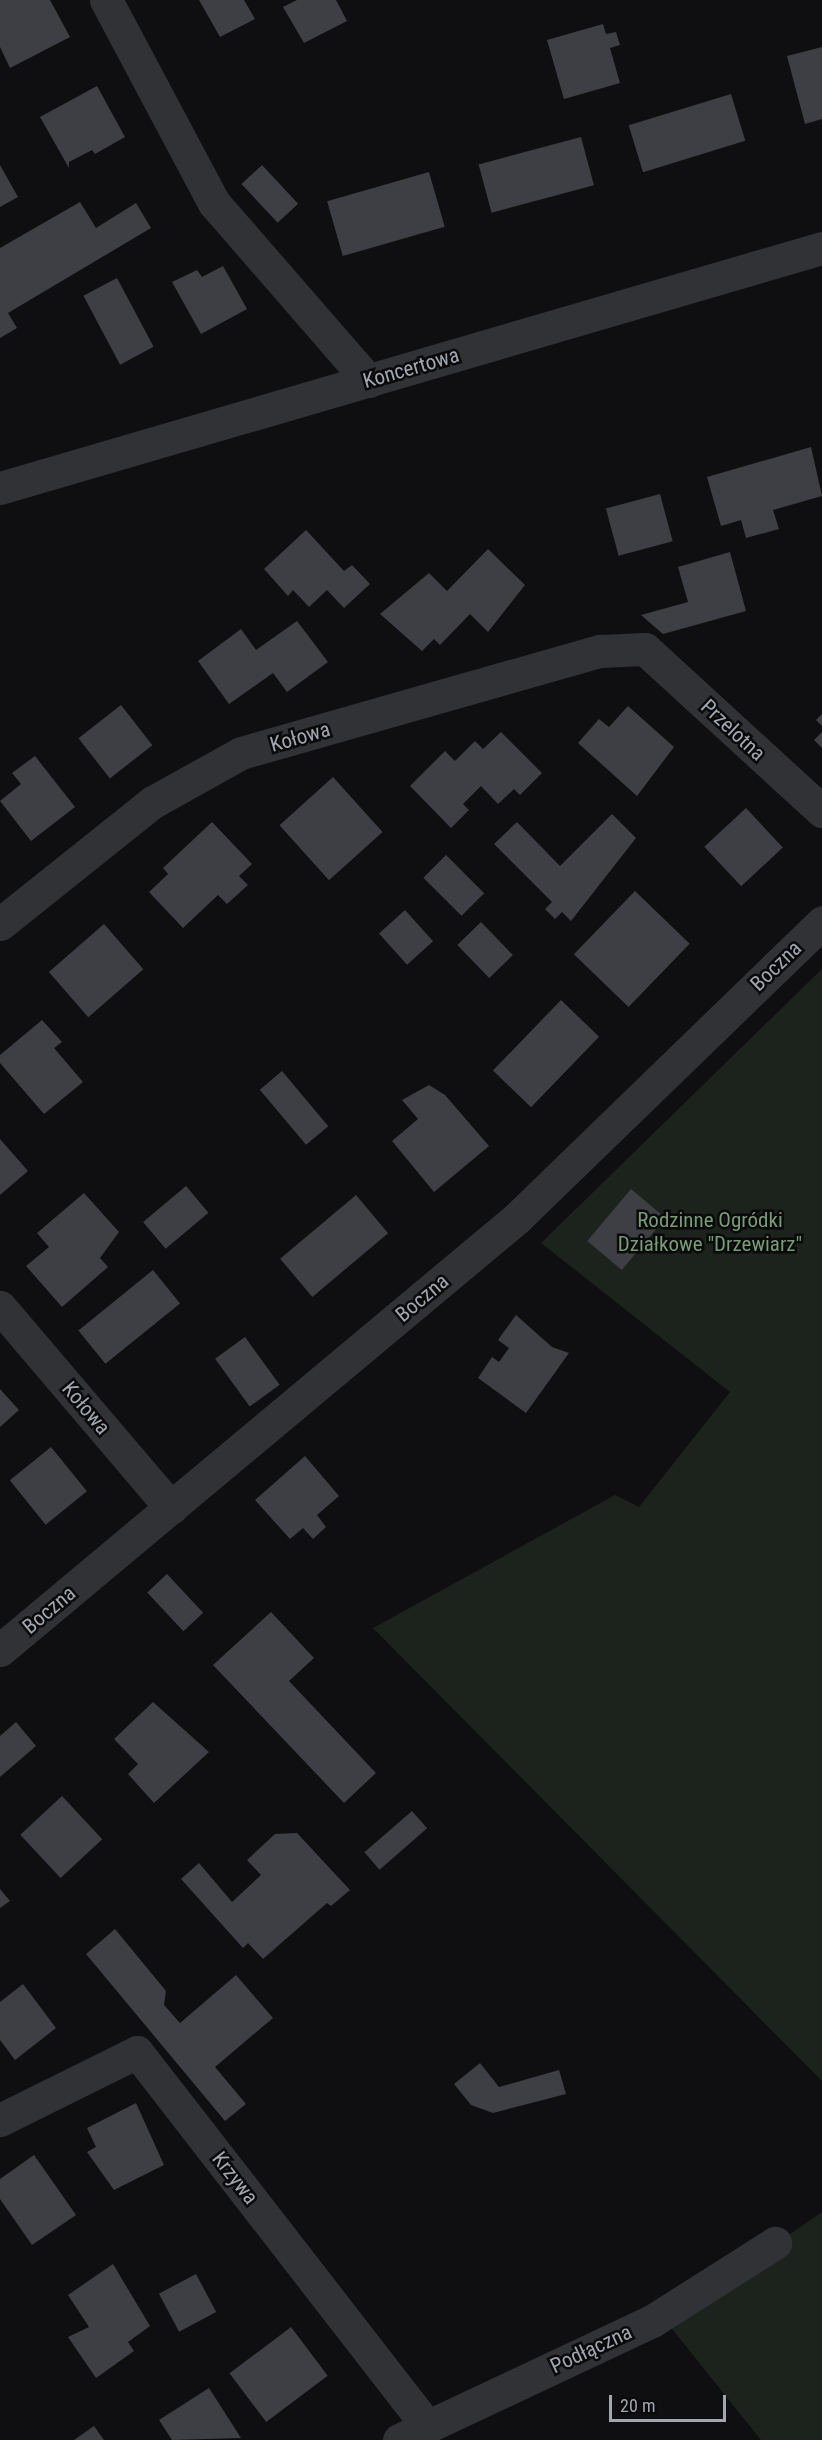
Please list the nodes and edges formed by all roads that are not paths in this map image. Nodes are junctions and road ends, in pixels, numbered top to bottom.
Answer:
1 (106, 0) edge
2 (822, 248) edge
3 (369, 381) junction
4 (0, 488) edge
5 (645, 649) joint
6 (822, 811) edge
7 (822, 922) edge
8 (0, 924) edge
9 (0, 1307) edge
10 (171, 1508) junction
11 (0, 1650) edge
12 (0, 2120) edge
13 (775, 2243) dead end
14 (413, 2433) edge

1 - 3 street
2 - 3 street, Koncertowa
3 - 4 street, Koncertowa
5 - 6 street, Przelotna
5 - 8 street, Kołowa
7 - 10 street, Boczna
9 - 10 street, Kołowa
10 - 11 street, Boczna
12 - 14 street, Krzywa
13 - 14 street, Podłączna

